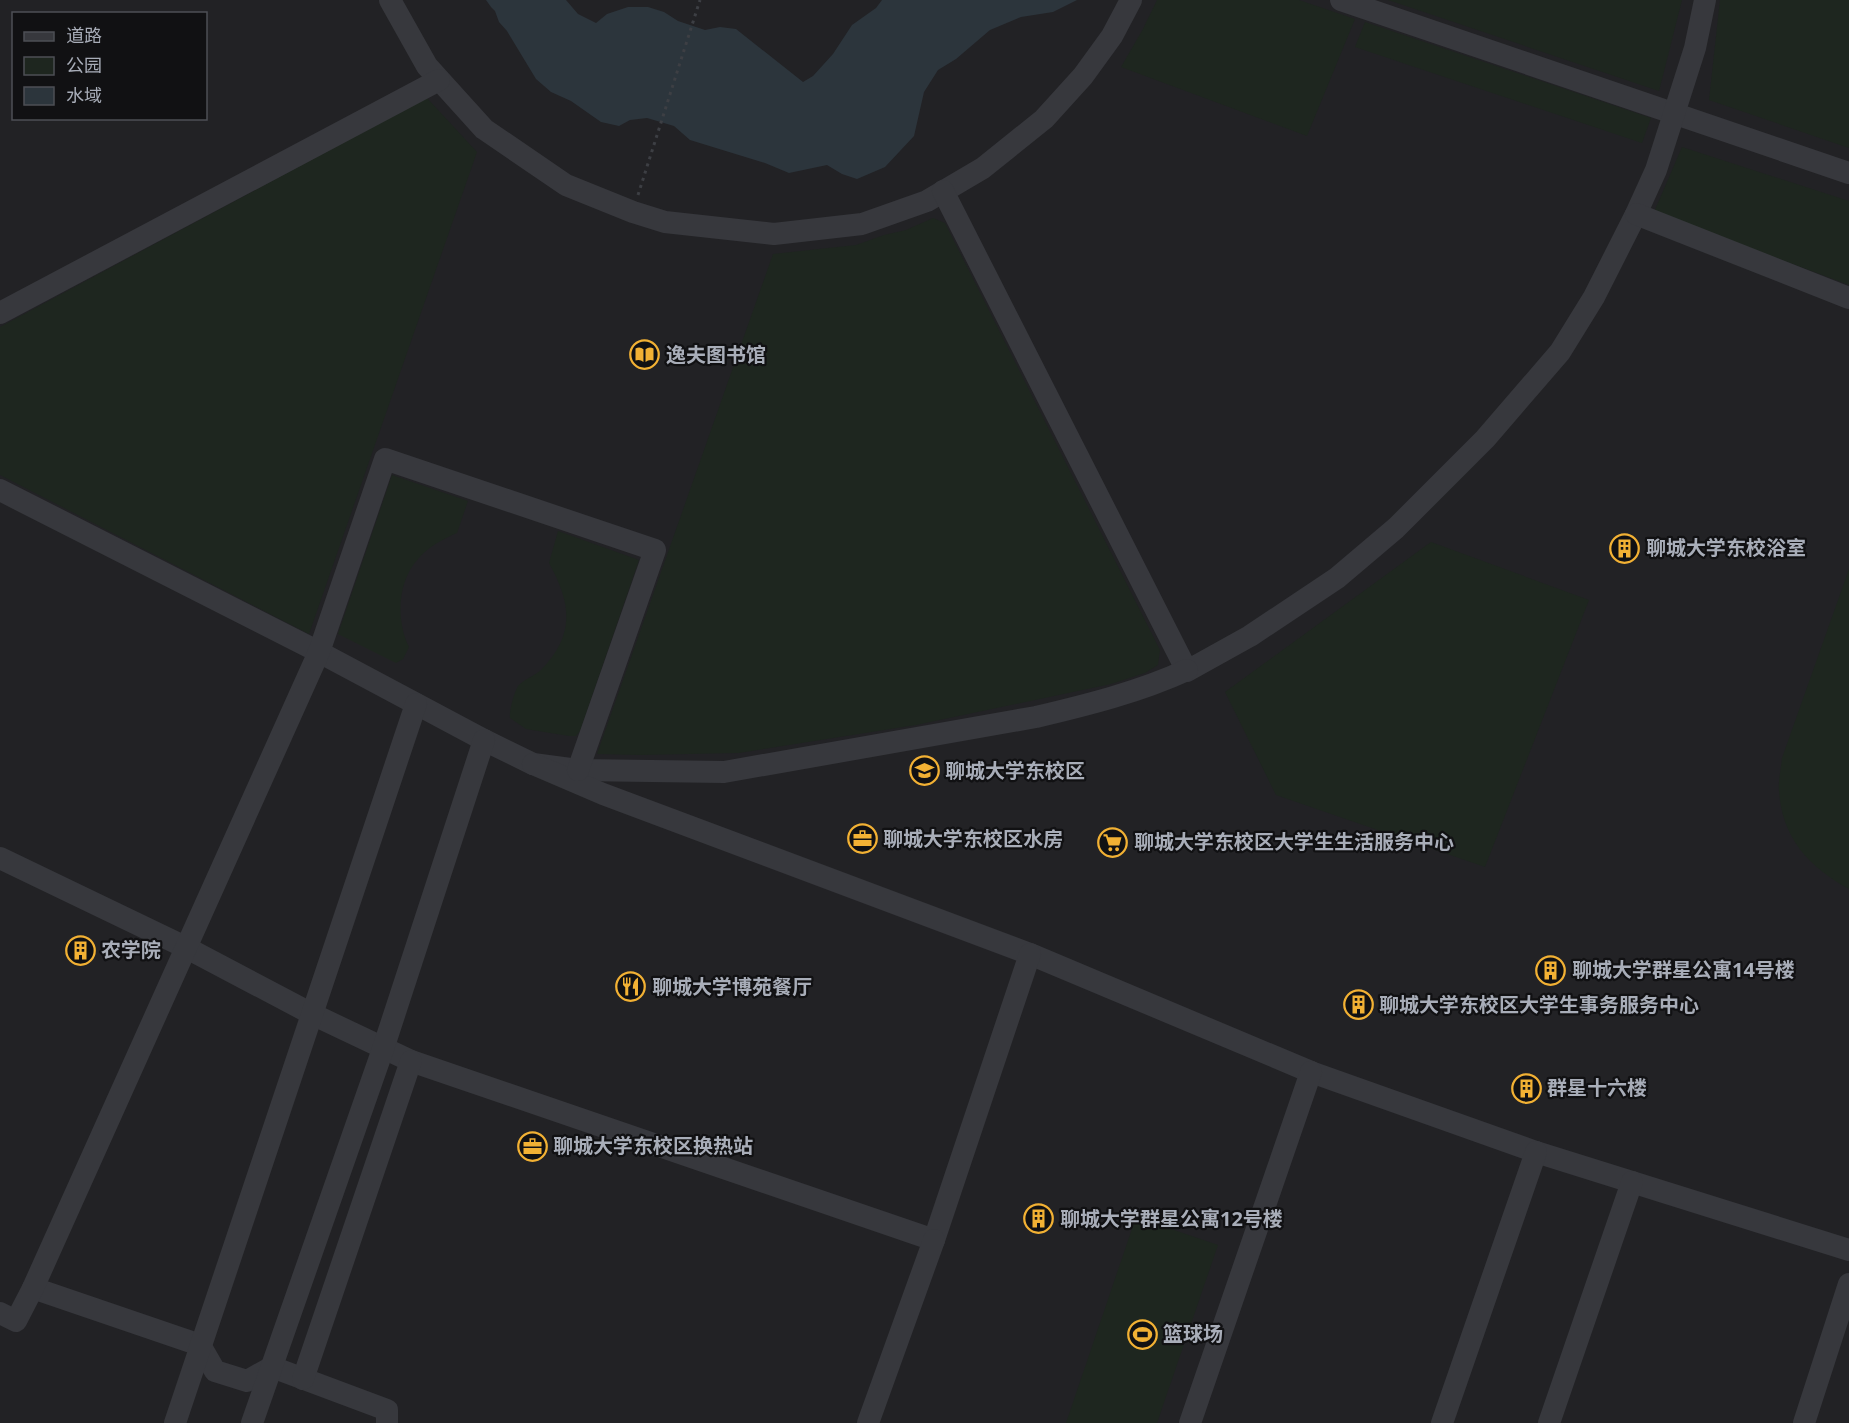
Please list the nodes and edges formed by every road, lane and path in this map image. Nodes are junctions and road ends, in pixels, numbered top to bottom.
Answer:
1 (390, 0) edge
2 (700, 0) edge
3 (1131, 0) edge
4 (1341, 0) edge
5 (1705, 0) edge
6 (439, 80) junction
7 (1674, 114) junction
8 (1849, 173) edge
9 (943, 191) junction
10 (633, 212) junction
11 (1636, 214) junction
12 (1849, 298) edge
13 (0, 313) edge
14 (0, 490) edge
15 (319, 652) junction
16 (1187, 670) junction
17 (416, 704) junction
18 (484, 740) junction
19 (533, 764) junction
20 (611, 769) junction
21 (578, 770) junction
22 (603, 794) junction
23 (0, 858) edge
24 (185, 947) junction
25 (1030, 954) junction
26 (312, 1014) junction
27 (383, 1049) junction
28 (411, 1061) junction
29 (1311, 1072) junction
30 (1536, 1152) junction
31 (1632, 1182) junction
32 (934, 1240) junction
33 (1849, 1250) edge
34 (1849, 1284) edge
35 (33, 1288) junction
36 (0, 1313) edge
37 (200, 1345) junction
38 (272, 1367) junction
39 (303, 1379) junction
40 (175, 1423) edge
41 (252, 1423) edge
42 (387, 1423) edge
43 (868, 1423) edge
44 (1190, 1423) edge
45 (1442, 1423) edge
46 (1550, 1423) edge
47 (1804, 1423) edge

1 - 6 street
2 - 10 path
3 - 9 street
4 - 7 street
5 - 7 street
6 - 10 street
6 - 13 street
7 - 8 street
7 - 11 street
9 - 10 street
9 - 16 street
11 - 12 street
11 - 16 street
14 - 15 street
15 - 17 street
15 - 21 street
15 - 24 street
16 - 20 street
17 - 18 street
17 - 26 street
18 - 19 street
18 - 27 street
19 - 21 street
19 - 22 street
20 - 21 street
20 - 22 street
22 - 25 street
23 - 24 street
24 - 26 street
24 - 35 street
25 - 29 street
25 - 32 street
26 - 27 street
26 - 37 street
27 - 28 street
27 - 38 street
28 - 32 street
28 - 39 street
29 - 30 street
29 - 44 street
30 - 31 street
30 - 45 street
31 - 33 street
31 - 46 street
32 - 43 street
34 - 47 street
35 - 36 street
35 - 37 street
37 - 38 street
37 - 40 street
38 - 39 street
38 - 41 street
39 - 42 street

